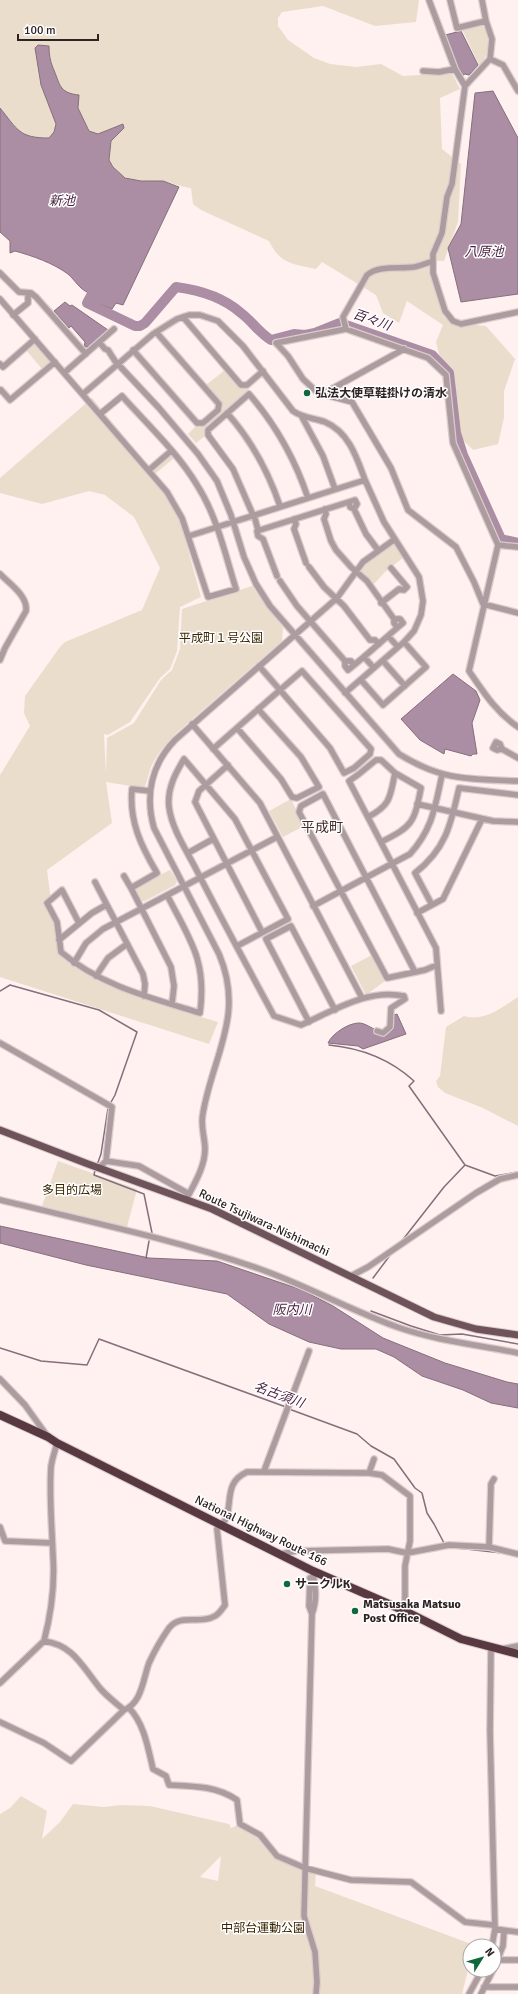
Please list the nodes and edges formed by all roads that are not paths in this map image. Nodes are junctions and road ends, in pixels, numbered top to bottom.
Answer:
1 (429, 0) edge
2 (450, 0) edge
3 (482, 0) edge
4 (486, 21) junction
5 (490, 59) junction
6 (455, 69) junction
7 (423, 71) dead end
8 (465, 86) junction
9 (518, 92) edge
10 (433, 261) junction
11 (0, 273) edge
12 (28, 293) junction
13 (0, 299) edge
14 (518, 312) edge
15 (13, 315) junction
16 (183, 317) junction
17 (114, 329) dead end
18 (346, 329) junction
19 (156, 332) junction
20 (35, 339) junction
21 (99, 342) junction
22 (133, 350) junction
23 (404, 350) junction
24 (86, 354) junction
25 (55, 362) junction
26 (0, 364) edge
27 (118, 364) junction
28 (264, 370) junction
29 (64, 373) junction
30 (0, 390) edge
31 (83, 394) junction
32 (326, 394) junction
33 (227, 413) junction
34 (100, 414) junction
35 (302, 416) junction
36 (171, 451) junction
37 (149, 470) junction
38 (365, 480) junction
39 (335, 489) junction
40 (308, 498) junction
41 (280, 506) junction
42 (325, 509) junction
43 (318, 511) junction
44 (253, 515) junction
45 (294, 519) junction
46 (324, 519) junction
47 (234, 521) junction
48 (288, 521) junction
49 (216, 527) junction
50 (261, 529) junction
51 (294, 529) junction
52 (189, 536) junction
53 (395, 539) junction
54 (498, 544) junction
55 (518, 547) edge
56 (378, 550) junction
57 (391, 568) dead end
58 (356, 571) junction
59 (0, 574) edge
60 (336, 598) junction
61 (381, 603) junction
62 (483, 604) junction
63 (518, 613) edge
64 (310, 620) junction
65 (294, 635) junction
66 (388, 636) junction
67 (370, 640) junction
68 (404, 642) junction
69 (379, 644) junction
70 (398, 647) junction
71 (373, 649) junction
72 (364, 657) junction
73 (0, 660) edge
74 (383, 661) junction
75 (259, 666) junction
76 (374, 668) junction
77 (361, 680) junction
78 (405, 686) junction
79 (280, 690) junction
80 (345, 692) junction
81 (258, 709) junction
82 (192, 724) junction
83 (518, 727) edge
84 (237, 728) junction
85 (213, 748) junction
86 (502, 749) dead end
87 (518, 758) edge
88 (228, 765) junction
89 (395, 773) junction
90 (442, 775) junction
91 (518, 781) edge
92 (206, 784) junction
93 (150, 790) junction
94 (518, 795) edge
95 (417, 804) junction
96 (434, 810) junction
97 (453, 813) junction
98 (368, 817) junction
99 (482, 819) junction
100 (518, 822) edge
101 (277, 837) junction
102 (213, 839) junction
103 (381, 842) junction
104 (252, 851) junction
105 (188, 853) junction
106 (227, 864) junction
107 (392, 865) junction
108 (124, 876) dead end
109 (201, 877) junction
110 (367, 878) junction
111 (95, 882) dead end
112 (183, 886) junction
113 (131, 888) junction
114 (341, 892) junction
115 (167, 894) junction
116 (106, 905) junction
117 (432, 905) junction
118 (313, 906) junction
119 (141, 908) junction
120 (417, 913) junction
121 (116, 922) junction
122 (79, 923) junction
123 (262, 932) junction
124 (59, 940) junction
125 (127, 944) junction
126 (237, 946) junction
127 (74, 963) junction
128 (437, 965) junction
129 (415, 972) junction
130 (96, 976) junction
131 (144, 996) junction
132 (362, 998) junction
133 (172, 1004) junction
134 (335, 1010) junction
135 (441, 1011) dead end
136 (309, 1022) junction
137 (377, 1031) dead end
138 (0, 1044) edge
139 (0, 1130) edge
140 (106, 1161) junction
141 (97, 1167) junction
142 (518, 1175) edge
143 (187, 1197) junction
144 (0, 1200) edge
145 (351, 1276) junction
146 (518, 1335) edge
147 (309, 1351) dead end
148 (518, 1354) edge
149 (0, 1379) edge
150 (0, 1415) edge
151 (48, 1437) junction
152 (57, 1443) junction
153 (374, 1459) dead end
154 (264, 1471) junction
155 (369, 1473) junction
156 (494, 1479) dead end
157 (222, 1525) junction
158 (0, 1527) edge
159 (52, 1543) junction
160 (489, 1547) junction
161 (407, 1553) junction
162 (281, 1554) junction
163 (518, 1554) edge
164 (314, 1574) junction
165 (405, 1611) junction
166 (44, 1641) junction
167 (518, 1646) edge
168 (491, 1648) junction
169 (500, 1650) junction
170 (518, 1654) edge
171 (0, 1683) edge
172 (126, 1709) junction
173 (0, 1722) edge
174 (305, 1868) junction
175 (494, 1927) junction
176 (504, 1932) junction
177 (518, 1932) edge
178 (493, 1938) edge
179 (502, 1949) edge
180 (502, 1960) edge
181 (518, 1960) edge
182 (478, 1978) edge
183 (488, 1978) edge
184 (484, 1987) junction
185 (518, 1987) edge
186 (316, 1994) edge
187 (469, 1994) edge
188 (481, 1994) edge

1 - 6 street
2 - 4 street
3 - 4 street
4 - 5 street
5 - 8 street
5 - 9 street
6 - 7 street
6 - 8 street
8 - 10 street
10 - 14 street
10 - 18 street
11 - 12 street
12 - 15 street
12 - 24 street
13 - 15 street
15 - 20 street
16 - 19 street
16 - 28 street
16 - 28 street
17 - 21 street
18 - 23 street
18 - 32 street
19 - 22 street
19 - 22 street
20 - 25 street
20 - 26 street
21 - 24 street
21 - 27 street
22 - 27 street
23 - 32 street
23 - 54 street
24 - 29 street
25 - 29 street
25 - 30 street
27 - 31 street
27 - 47 street
28 - 35 street
29 - 31 street
31 - 34 street
32 - 62 street
33 - 40 street
33 - 41 street
33 - 44 street
34 - 36 street
34 - 37 street
35 - 38 street
35 - 39 street
36 - 37 street
36 - 49 street
37 - 52 street
38 - 39 street
38 - 53 street
39 - 40 street
40 - 41 street
41 - 44 street
42 - 43 street
42 - 46 street
42 - 56 street
43 - 45 street
43 - 46 street
44 - 47 street
44 - 50 street
45 - 48 street
45 - 51 street
46 - 58 street
47 - 49 street
47 - 65 street
48 - 50 street
48 - 51 street
49 - 52 street
49 - 52 street
50 - 64 street
51 - 60 street
53 - 56 street
53 - 68 street
54 - 55 street
54 - 62 street
56 - 58 street
57 - 61 street
58 - 60 street
58 - 61 street
59 - 73 street
60 - 64 street
60 - 67 street
61 - 66 street
62 - 63 street
62 - 83 street
64 - 65 street
64 - 72 street
65 - 75 street
65 - 80 street
66 - 69 street
66 - 70 street
67 - 69 street
67 - 71 street
68 - 70 street
68 - 78 street
69 - 71 street
70 - 74 street
71 - 72 street
72 - 76 street
74 - 76 street
74 - 78 street
75 - 79 street
75 - 82 street
76 - 77 street
77 - 78 street
77 - 80 street
79 - 79 street
79 - 81 street
80 - 90 street
81 - 84 street
81 - 84 street
82 - 85 street
82 - 93 street
84 - 85 street
85 - 88 street
86 - 87 street
88 - 92 street
88 - 101 street
89 - 95 street
89 - 98 street
89 - 98 street
90 - 91 street
90 - 96 street
92 - 102 street
92 - 104 street
92 - 105 street
93 - 112 street
93 - 113 street
94 - 97 street
95 - 96 street
95 - 103 street
96 - 97 street
96 - 107 street
97 - 99 street
97 - 117 street
98 - 103 street
99 - 100 street
99 - 117 street
101 - 104 street
101 - 118 street
102 - 105 street
102 - 106 street
103 - 107 street
104 - 106 street
104 - 123 street
105 - 109 street
106 - 109 street
106 - 123 street
107 - 110 street
107 - 120 street
108 - 113 street
109 - 112 street
109 - 126 street
110 - 114 street
110 - 114 street
110 - 129 street
111 - 116 street
112 - 115 street
112 - 143 street
113 - 119 street
114 - 118 street
114 - 129 street
115 - 119 street
115 - 133 street
116 - 121 street
116 - 122 street
117 - 120 street
118 - 132 street
119 - 121 street
119 - 133 street
120 - 128 street
121 - 125 street
121 - 127 street
122 - 124 street
122 - 124 street
123 - 126 street
124 - 127 street
125 - 130 street
125 - 131 street
126 - 136 street
127 - 130 street
128 - 129 street
128 - 135 street
130 - 131 street
131 - 133 street
132 - 134 street
132 - 137 street
134 - 136 street
134 - 136 street
138 - 140 street
139 - 141 main road, Route Tsujiwara-Nishimachi
140 - 141 street
140 - 143 street
141 - 143 main road, Route Tsujiwara-Nishimachi
142 - 145 street
143 - 145 main road, Route Tsujiwara-Nishimachi
144 - 148 street
145 - 146 main road, Route Tsujiwara-Nishimachi
147 - 154 street
149 - 151 street
150 - 151 highway, National Highway Route 166
151 - 152 highway, National Highway Route 166
152 - 157 highway, National Highway Route 166
152 - 159 street
153 - 155 street
154 - 155 street
154 - 157 street
155 - 161 street
156 - 160 street
157 - 162 highway, National Highway Route 166
157 - 172 street
158 - 159 street
159 - 166 street
160 - 161 street
160 - 163 street
161 - 162 street
161 - 165 street
162 - 164 highway, National Highway Route 166
164 - 165 highway, National Highway Route 166
164 - 174 street
165 - 168 highway, National Highway Route 166
166 - 171 street
166 - 172 street
167 - 169 street
168 - 169 highway, National Highway Route 166
168 - 175 street
169 - 170 highway, National Highway Route 166
172 - 173 street
172 - 174 street
174 - 175 street
174 - 186 street
175 - 176 street
175 - 178 street
176 - 177 street
176 - 179 street
180 - 181 street
182 - 187 street
183 - 184 street
184 - 185 street
184 - 188 street

